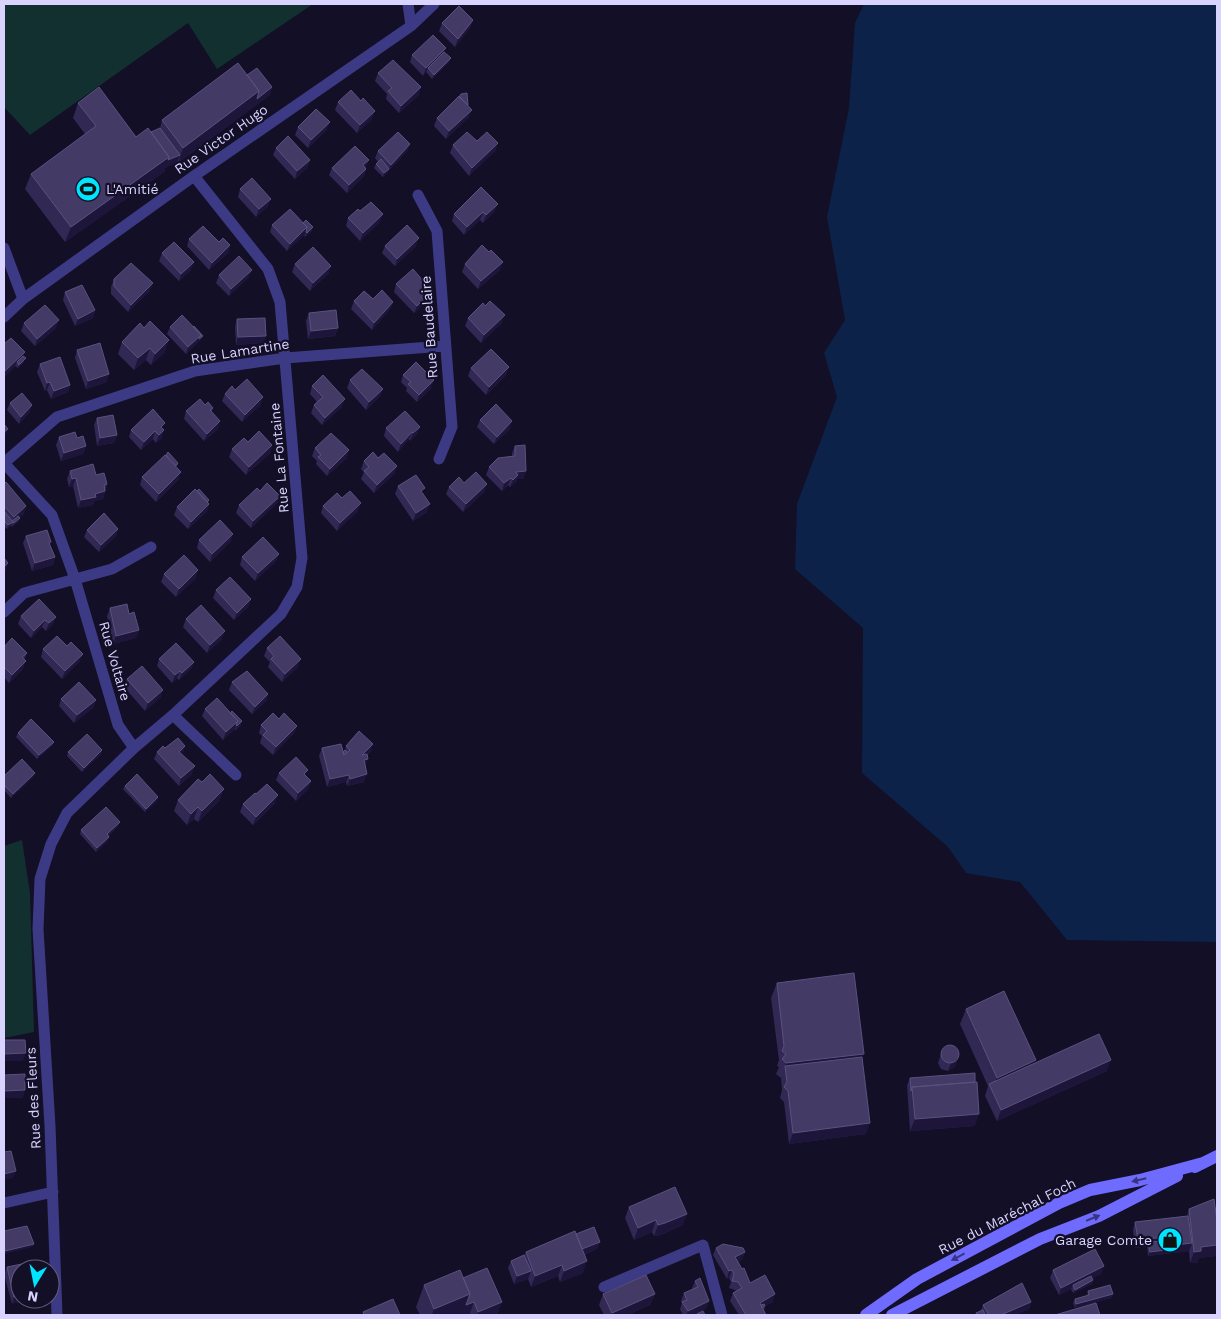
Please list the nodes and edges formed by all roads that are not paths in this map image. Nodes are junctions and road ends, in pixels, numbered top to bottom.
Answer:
1 (408, 4) edge
2 (434, 4) edge
3 (411, 26) junction
4 (194, 176) junction
5 (418, 195) dead end
6 (4, 248) edge
7 (24, 299) junction
8 (4, 317) edge
9 (444, 346) junction
10 (285, 358) junction
11 (439, 459) dead end
12 (4, 463) edge
13 (151, 547) dead end
14 (75, 579) junction
15 (4, 612) edge
16 (173, 715) junction
17 (134, 748) junction
18 (236, 775) dead end
19 (40, 879) joint
20 (1217, 1156) edge
21 (1202, 1163) junction
22 (53, 1192) junction
23 (4, 1203) edge
24 (1019, 1224) junction
25 (982, 1244) junction
26 (1029, 1244) junction
27 (994, 1263) junction
28 (604, 1287) dead end
29 (902, 1290) junction
30 (912, 1305) junction
31 (57, 1315) edge
32 (722, 1315) edge
33 (866, 1315) edge
34 (892, 1315) edge

1 - 3 street
2 - 3 street, Rue Victor Hugo
3 - 4 street, Rue Victor Hugo
4 - 7 street, Rue Victor Hugo
4 - 10 street, Rue La Fontaine
5 - 9 street, Rue Baudelaire
6 - 7 street
7 - 8 street, Rue Victor Hugo
9 - 10 street, Rue Lamartine
9 - 11 street, Rue Baudelaire
10 - 12 street, Rue Lamartine
10 - 16 street, Rue La Fontaine
12 - 14 street, Rue Voltaire
13 - 14 street
14 - 15 street
14 - 17 street, Rue Voltaire
16 - 17 street, Rue La Fontaine
16 - 18 street
17 - 19 street, Rue La Fontaine
19 - 22 street, Rue des Fleurs
20 - 21 main road
21 -> 24 main road, Rue du Maréchal Foch
26 -> 21 main road
22 - 23 street
22 - 31 street, Rue des Fleurs
24 - 25 main road, Rue du Maréchal Foch
24 - 26 main road
25 - 27 main road
25 -> 29 main road, Rue du Maréchal Foch
26 - 27 main road
27 - 30 main road
28 - 32 street
29 - 30 main road
29 - 33 main road, Rue du Maréchal Foch
30 - 34 main road

